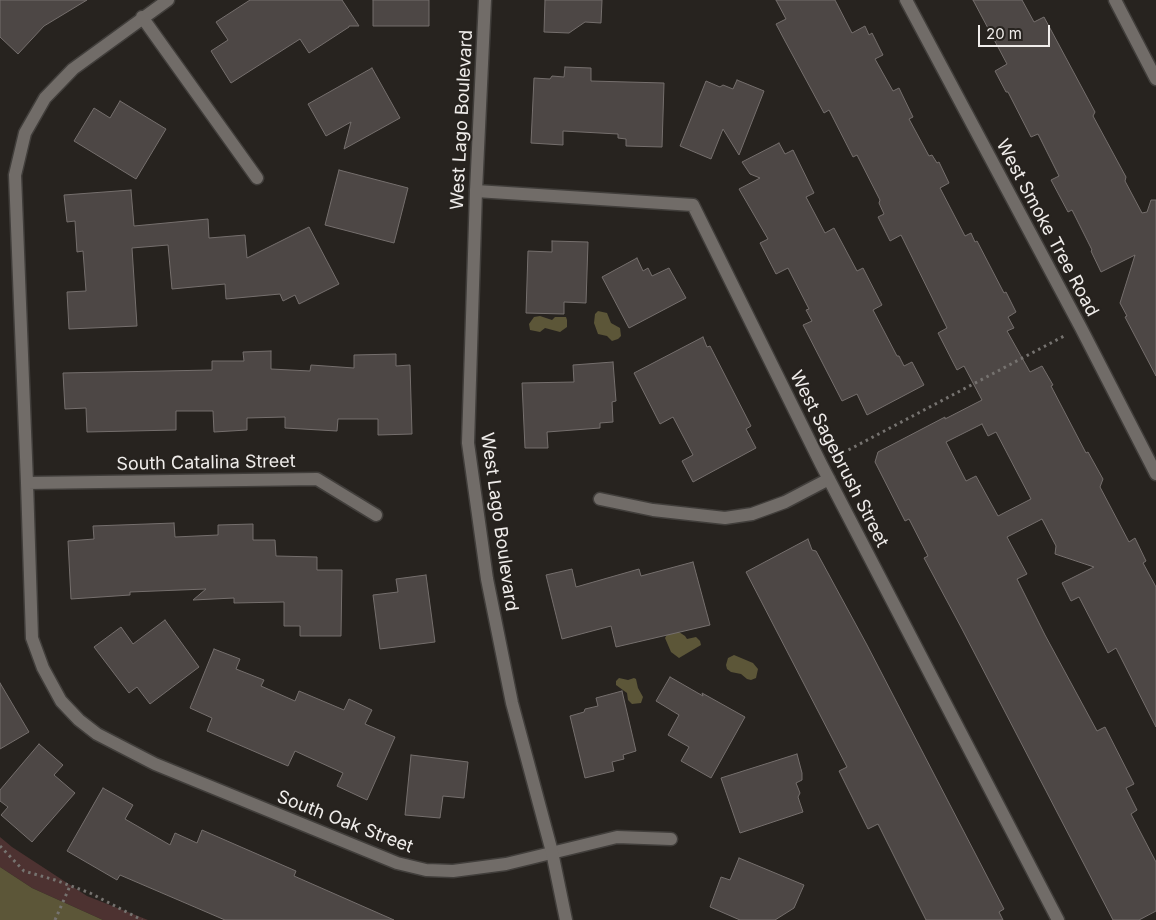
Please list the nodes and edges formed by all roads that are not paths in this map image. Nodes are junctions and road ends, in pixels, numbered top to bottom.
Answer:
1 (168, 0) edge
2 (485, 0) edge
3 (906, 0) edge
4 (1115, 0) edge
5 (142, 17) junction
6 (1156, 79) edge
7 (257, 178) dead end
8 (476, 192) junction
9 (1156, 474) edge
10 (829, 479) junction
11 (27, 483) junction
12 (600, 500) dead end
13 (376, 515) dead end
14 (671, 839) dead end
15 (552, 852) junction
16 (566, 920) edge
17 (1058, 920) edge

1 - 5 street, South Oak Street
2 - 8 street, West Lago Boulevard
3 - 9 street, West Smoke Tree Road
4 - 6 street
5 - 7 street
5 - 11 street, South Oak Street
8 - 10 street, West Sagebrush Street
8 - 15 street, West Lago Boulevard
10 - 12 street
10 - 17 street, West Sagebrush Street
11 - 13 street, South Catalina Street
11 - 15 street, South Oak Street
14 - 15 street, South Oak Street
15 - 16 street, West Lago Boulevard

